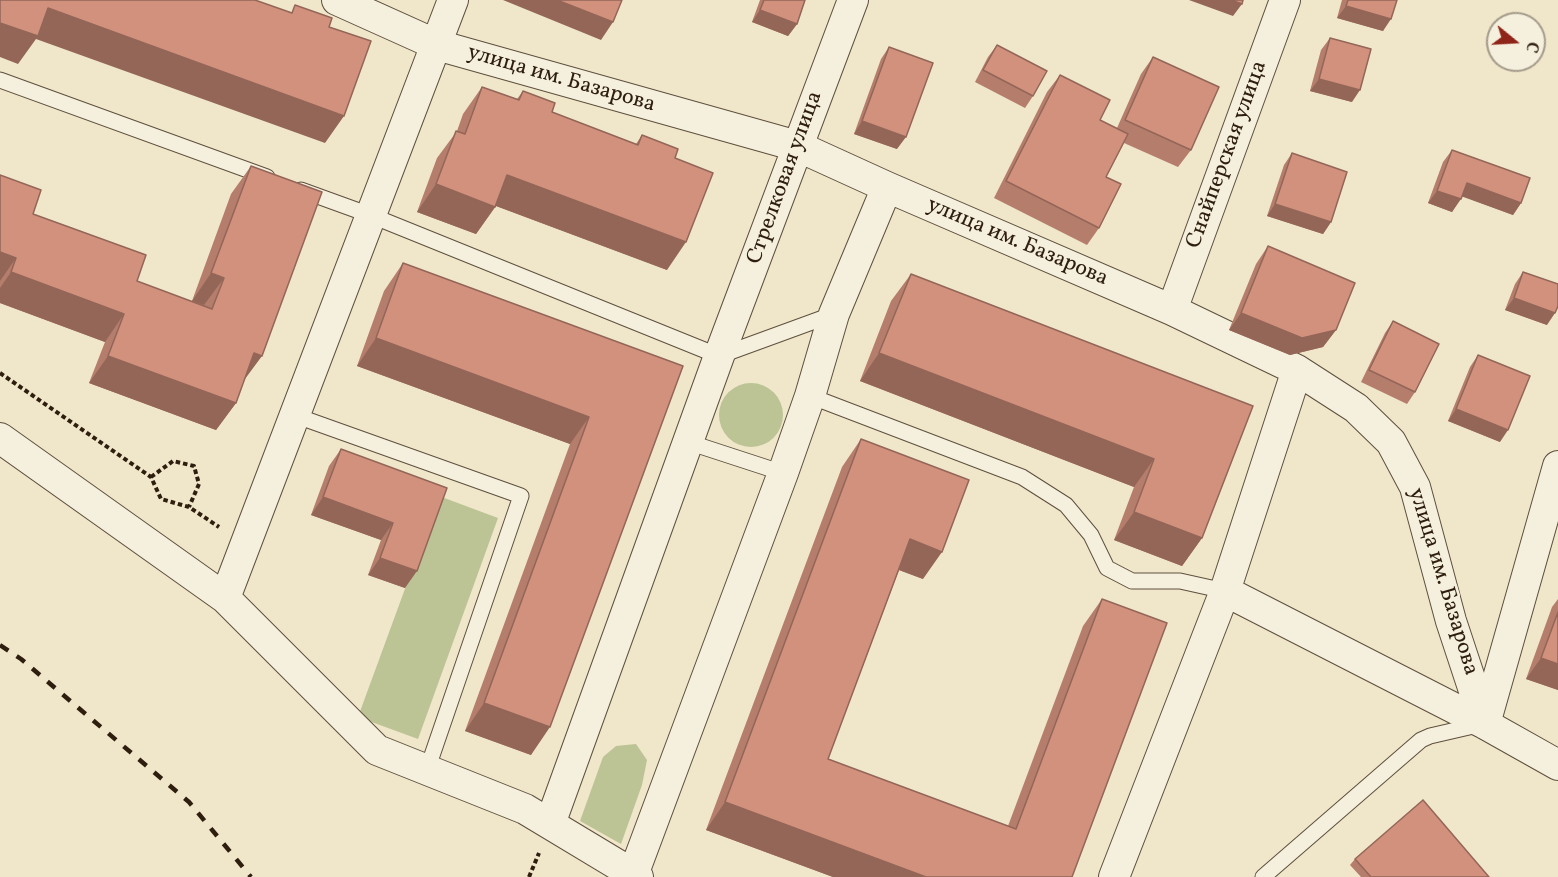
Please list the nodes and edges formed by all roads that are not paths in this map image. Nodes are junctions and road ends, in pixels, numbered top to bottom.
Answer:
1 (337, 0) edge
2 (453, 0) edge
3 (853, 0) edge
4 (1285, 0) edge
5 (437, 45) junction
6 (0, 80) edge
7 (797, 146) junction
8 (887, 187) junction
9 (370, 215) junction
10 (1172, 310) junction
11 (834, 314) junction
12 (718, 356) junction
13 (1297, 370) junction
14 (810, 396) junction
15 (294, 415) junction
16 (0, 438) edge
17 (688, 442) junction
18 (1558, 466) edge
19 (783, 473) junction
20 (1225, 591) junction
21 (225, 598) junction
22 (1485, 724) junction
23 (1558, 765) edge
24 (427, 770) junction
25 (550, 824) junction
26 (1273, 874) edge
27 (635, 876) edge
28 (1114, 877) edge

1 - 5 street, улица им. Базарова
2 - 5 street
3 - 7 street, Стрелковая улица
4 - 10 street, Снайперская улица
5 - 7 street, улица им. Базарова
5 - 9 street
6 - 9 lane
7 - 8 street, улица им. Базарова
7 - 12 street, Стрелковая улица
8 - 10 street, улица им. Базарова
8 - 11 street
9 - 12 lane
9 - 15 street
10 - 13 street, улица им. Базарова
11 - 12 lane
11 - 14 street
12 - 17 street, Стрелковая улица
13 - 20 street
13 - 22 street, улица им. Базарова
14 - 19 street
14 - 20 lane
15 - 21 street
15 - 24 lane
16 - 21 street
17 - 19 lane
17 - 25 street, Стрелковая улица
18 - 22 street
19 - 27 street
20 - 22 street
20 - 28 street
21 - 24 street
22 - 23 street
22 - 26 lane
24 - 25 street
25 - 27 street

